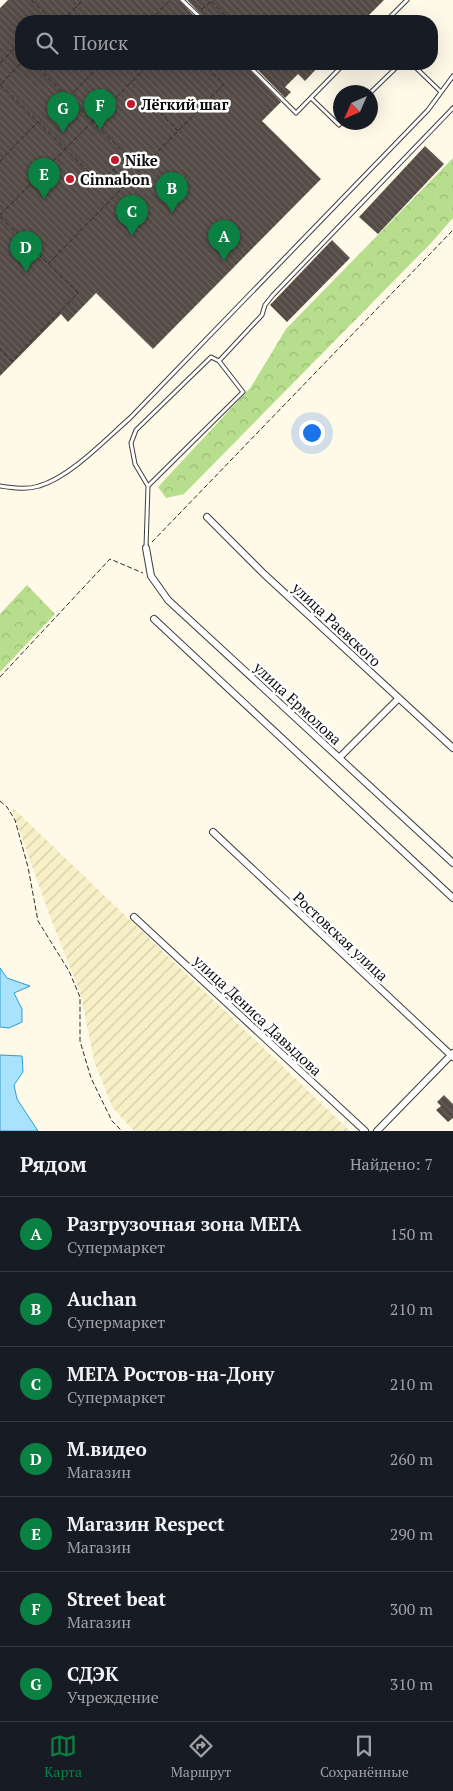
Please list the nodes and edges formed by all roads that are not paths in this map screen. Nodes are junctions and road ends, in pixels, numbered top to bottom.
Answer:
1 (182, 0) edge
2 (407, 0) edge
3 (198, 15) edge
4 (392, 15) edge
5 (253, 70) edge
6 (338, 70) edge
7 (394, 70) edge
8 (418, 70) edge
9 (453, 76) edge
10 (378, 85) edge
11 (441, 92) junction
12 (311, 98) junction
13 (453, 108) edge
14 (333, 118) edge
15 (219, 361) junction
16 (0, 486) edge
17 (148, 486) junction
18 (207, 516) dead end
19 (146, 548) joint
20 (154, 619) dead end
21 (399, 698) junction
22 (453, 748) edge
23 (339, 758) junction
24 (213, 832) dead end
25 (453, 863) edge
26 (453, 898) edge
27 (134, 917) dead end
28 (452, 1055) edge
29 (365, 1131) edge
30 (377, 1131) edge

1 - 3 lane
2 - 4 lane
5 - 12 lane
6 - 12 lane
7 - 10 lane
8 - 11 lane
9 - 11 lane
11 - 16 lane
12 - 14 lane
13 - 15 lane
15 - 17 lane
15 - 17 lane
17 - 19 lane
18 - 21 street, улица Раевского
19 - 23 street, улица Ермолова
20 - 26 street
21 - 22 street, улица Раевского
21 - 23 street
23 - 25 street, улица Ермолова
24 - 28 street, Ростовская улица
27 - 29 street, улица Дениса Давыдова
28 - 30 street

